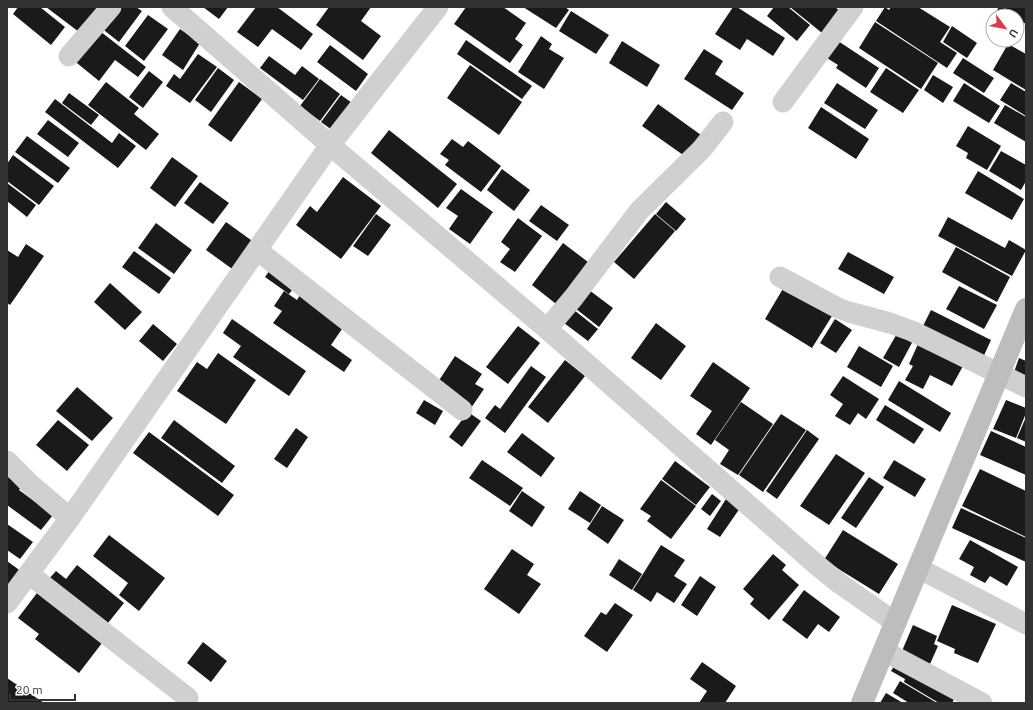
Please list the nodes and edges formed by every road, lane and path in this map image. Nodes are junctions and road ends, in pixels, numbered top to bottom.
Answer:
1 (111, 7) edge
2 (172, 7) edge
3 (438, 7) edge
4 (853, 7) edge
5 (69, 56) dead end
6 (783, 102) dead end
7 (723, 122) dead end
8 (330, 145) junction
9 (257, 250) junction
10 (780, 277) dead end
11 (1026, 309) edge
12 (546, 329) junction
13 (999, 374) junction
14 (1026, 388) edge
15 (462, 410) dead end
16 (7, 461) edge
17 (70, 518) junction
18 (918, 568) junction
19 (29, 574) junction
20 (7, 603) edge
21 (896, 623) junction
22 (1026, 624) edge
23 (884, 651) junction
24 (188, 698) dead end
25 (862, 703) edge
26 (982, 703) edge

1 - 5 street
2 - 8 street
3 - 8 street
4 - 6 street
7 - 12 street
8 - 9 street
8 - 12 street
9 - 15 street
9 - 17 street
10 - 13 street
11 - 13 street
12 - 21 street
13 - 14 street
13 - 18 street
16 - 17 street
17 - 19 street
18 - 21 street
18 - 22 street
19 - 20 street
19 - 24 street
21 - 23 street
23 - 25 street
23 - 26 street

